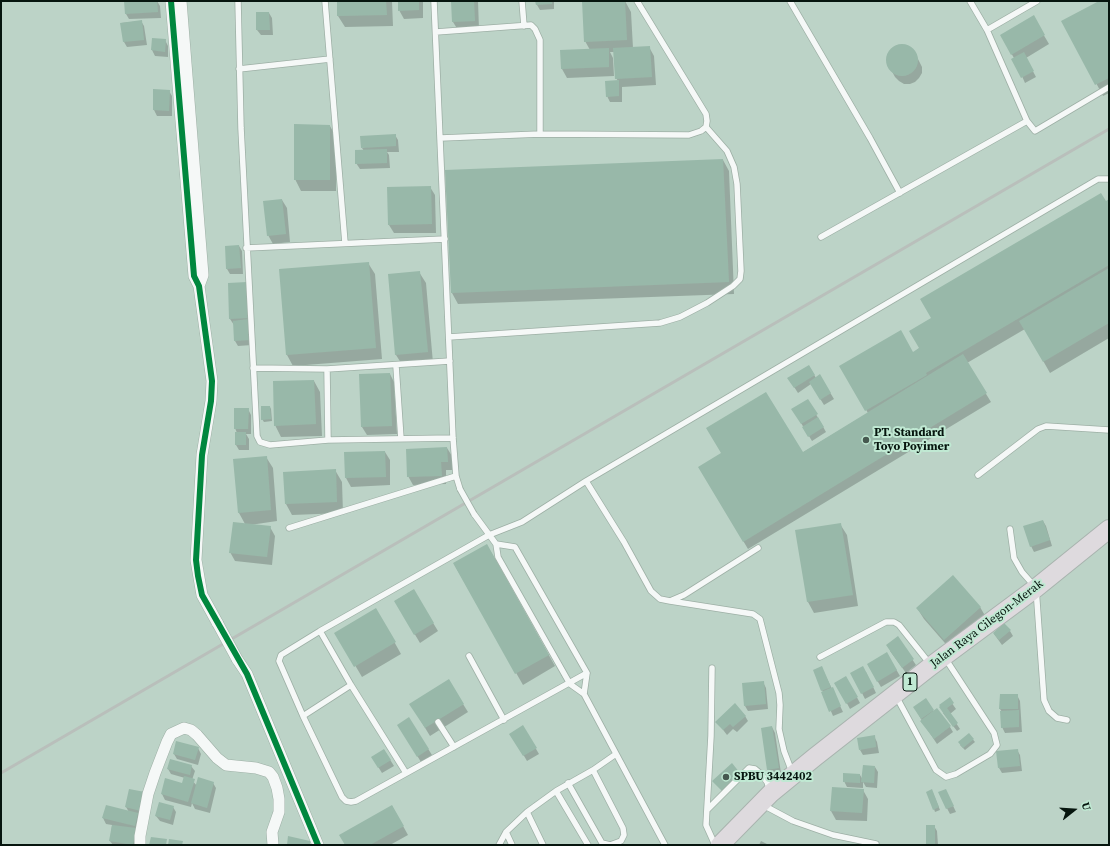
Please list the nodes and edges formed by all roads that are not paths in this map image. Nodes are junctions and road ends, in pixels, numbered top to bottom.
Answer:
1 (171, 1) edge
2 (181, 1) edge
3 (238, 1) edge
4 (325, 1) edge
5 (434, 1) edge
6 (522, 1) edge
7 (637, 1) edge
8 (790, 1) edge
9 (970, 1) edge
10 (1037, 1) edge
11 (524, 26) junction
12 (988, 30) junction
13 (436, 32) junction
14 (330, 59) junction
15 (239, 69) junction
16 (1109, 87) edge
17 (1027, 121) junction
18 (706, 127) junction
19 (540, 134) junction
20 (441, 138) junction
21 (1109, 179) edge
22 (900, 193) junction
23 (821, 237) dead end
24 (445, 239) junction
25 (345, 243) junction
26 (246, 248) junction
27 (199, 286) junction
28 (449, 337) junction
29 (450, 361) junction
30 (396, 366) junction
31 (252, 368) junction
32 (327, 369) junction
33 (1109, 430) edge
34 (453, 438) junction
35 (401, 439) junction
36 (328, 440) junction
37 (978, 475) dead end
38 (456, 476) junction
39 (586, 481) junction
40 (289, 528) dead end
41 (1010, 529) dead end
42 (1109, 529) edge
43 (488, 535) junction
44 (496, 544) junction
45 (758, 548) dead end
46 (1036, 588) junction
47 (670, 601) junction
48 (320, 631) junction
49 (469, 656) dead end
50 (820, 656) dead end
51 (937, 661) junction
52 (712, 668) dead end
53 (587, 673) junction
54 (570, 684) junction
55 (351, 685) junction
56 (584, 694) junction
57 (895, 694) junction
58 (303, 716) junction
59 (504, 720) junction
60 (1067, 720) dead end
61 (438, 722) dead end
62 (454, 747) junction
63 (616, 754) junction
64 (593, 770) junction
65 (406, 773) junction
66 (793, 775) junction
67 (568, 783) junction
68 (556, 791) junction
69 (766, 798) junction
70 (706, 810) junction
71 (527, 812) junction
72 (506, 832) junction
73 (876, 844) dead end
74 (140, 845) edge
75 (273, 845) edge
76 (318, 845) edge
77 (499, 845) edge
78 (512, 845) edge
79 (543, 845) edge
80 (588, 845) edge
81 (665, 845) edge
82 (715, 845) edge
83 (720, 845) edge

1 - 27 street
2 - 27 street
3 - 15 lane
4 - 14 lane
5 - 13 lane
6 - 11 lane
7 - 18 lane
8 - 22 lane
9 - 12 lane
10 - 12 lane
11 - 13 lane
11 - 19 lane
12 - 17 lane
13 - 20 lane
14 - 15 lane
14 - 25 lane
15 - 26 lane
16 - 17 lane
17 - 22 lane
18 - 19 lane
18 - 28 lane
19 - 20 lane
20 - 24 lane
21 - 39 lane
22 - 23 lane
24 - 25 lane
24 - 28 lane
25 - 26 lane
26 - 31 lane
27 - 76 street, bridge
28 - 29 lane
29 - 30 lane
29 - 34 lane
30 - 32 lane
30 - 35 lane
31 - 32 lane
31 - 36 lane
32 - 36 lane
33 - 37 lane
34 - 35 lane
34 - 38 lane
35 - 36 lane
38 - 40 lane
38 - 43 lane, bridge
39 - 43 lane
39 - 47 lane
41 - 46 lane
42 - 46 highway, Jalan Raya Cilegon-Merak / 1
43 - 44 lane
43 - 48 lane
44 - 53 lane
44 - 54 lane
45 - 47 lane
46 - 51 highway, Jalan Raya Cilegon-Merak / 1
46 - 60 lane
47 - 66 lane
48 - 55 lane
48 - 58 lane
49 - 59 lane
50 - 51 lane
51 - 57 highway, Jalan Raya Cilegon-Merak / 1
51 - 57 lane
52 - 70 lane
53 - 54 lane
53 - 56 lane
54 - 56 lane
54 - 59 lane
55 - 58 lane
55 - 65 lane
56 - 63 lane
57 - 66 highway, Jalan Raya Cilegon-Merak / 1
58 - 65 lane
59 - 62 lane
61 - 62 lane
62 - 65 lane
63 - 64 lane
63 - 81 lane
64 - 67 lane
64 - 67 lane
66 - 69 highway, Jalan Raya Cilegon-Merak / 1
67 - 68 lane
68 - 71 lane
68 - 80 lane
69 - 70 lane
69 - 73 lane
69 - 83 highway, Jalan Raya Cilegon-Merak / 1
70 - 82 lane
71 - 72 lane
71 - 79 lane
72 - 77 lane
72 - 78 lane
74 - 75 street

